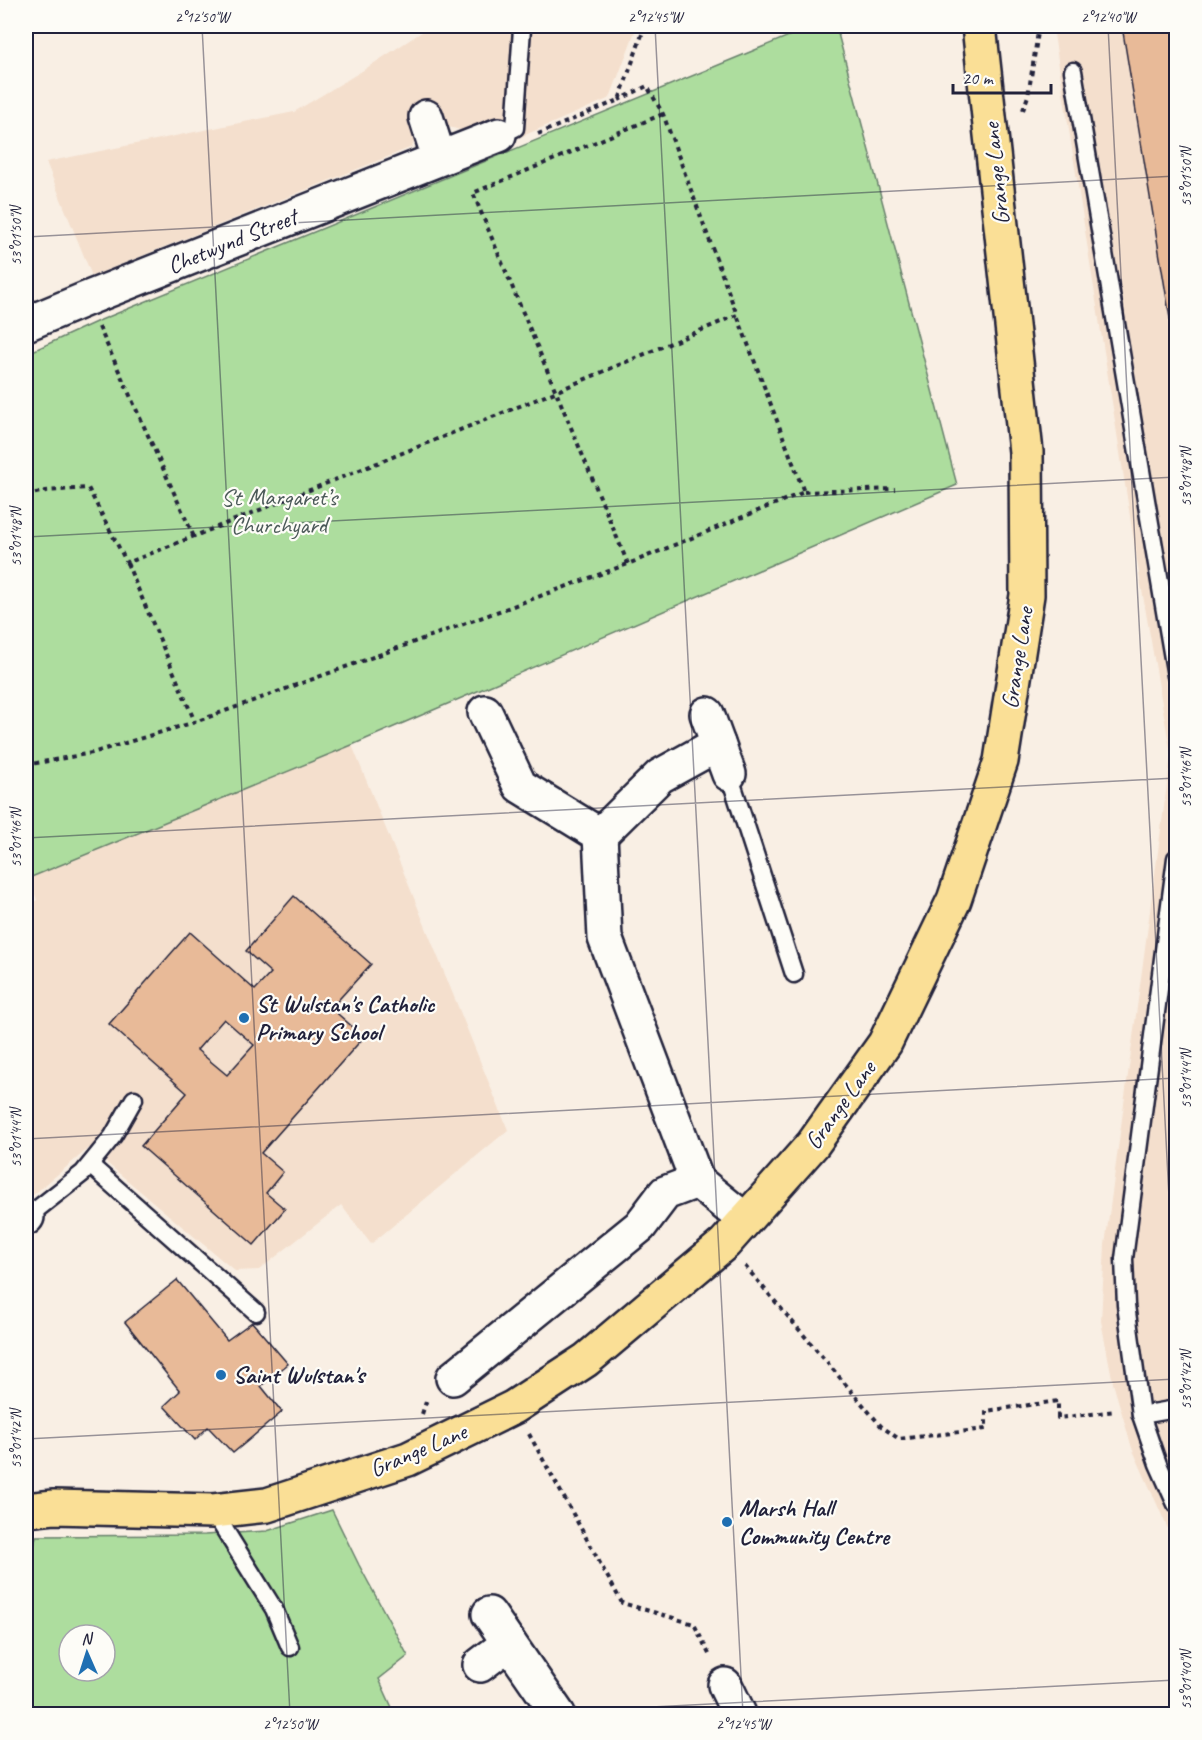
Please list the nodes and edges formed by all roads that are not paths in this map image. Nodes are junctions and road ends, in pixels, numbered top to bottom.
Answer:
1 (979, 26) edge
2 (522, 29) dead end
3 (1073, 71) dead end
4 (426, 117) dead end
5 (499, 135) joint
6 (439, 158) junction
7 (26, 324) edge
8 (1176, 676) edge
9 (485, 712) dead end
10 (707, 714) dead end
11 (724, 759) junction
12 (600, 835) junction
13 (1176, 858) edge
14 (794, 974) dead end
15 (134, 1099) dead end
16 (90, 1164) junction
17 (698, 1181) junction
18 (26, 1217) edge
19 (735, 1231) junction
20 (256, 1312) dead end
21 (453, 1378) dead end
22 (1176, 1409) edge
23 (1141, 1415) junction
24 (1176, 1504) edge
25 (26, 1510) edge
26 (213, 1511) junction
27 (489, 1614) dead end
28 (509, 1643) junction
29 (290, 1647) dead end
30 (480, 1665) dead end
31 (725, 1685) road end
32 (558, 1714) edge
33 (739, 1714) edge

1 - 19 highway, Grange Lane
2 - 5 lane
3 - 8 lane
4 - 6 street
5 - 6 street, Chetwynd Street
6 - 7 street, Chetwynd Street
9 - 12 street
10 - 11 street
11 - 12 street
11 - 14 lane
12 - 17 street
13 - 23 lane
15 - 16 lane
16 - 18 lane
16 - 20 lane
17 - 19 street
17 - 21 street
19 - 26 highway, Grange Lane
22 - 23 lane
23 - 24 lane
25 - 26 highway, Grange Lane
26 - 29 lane
27 - 28 street
28 - 30 street
28 - 32 street
31 - 33 street

